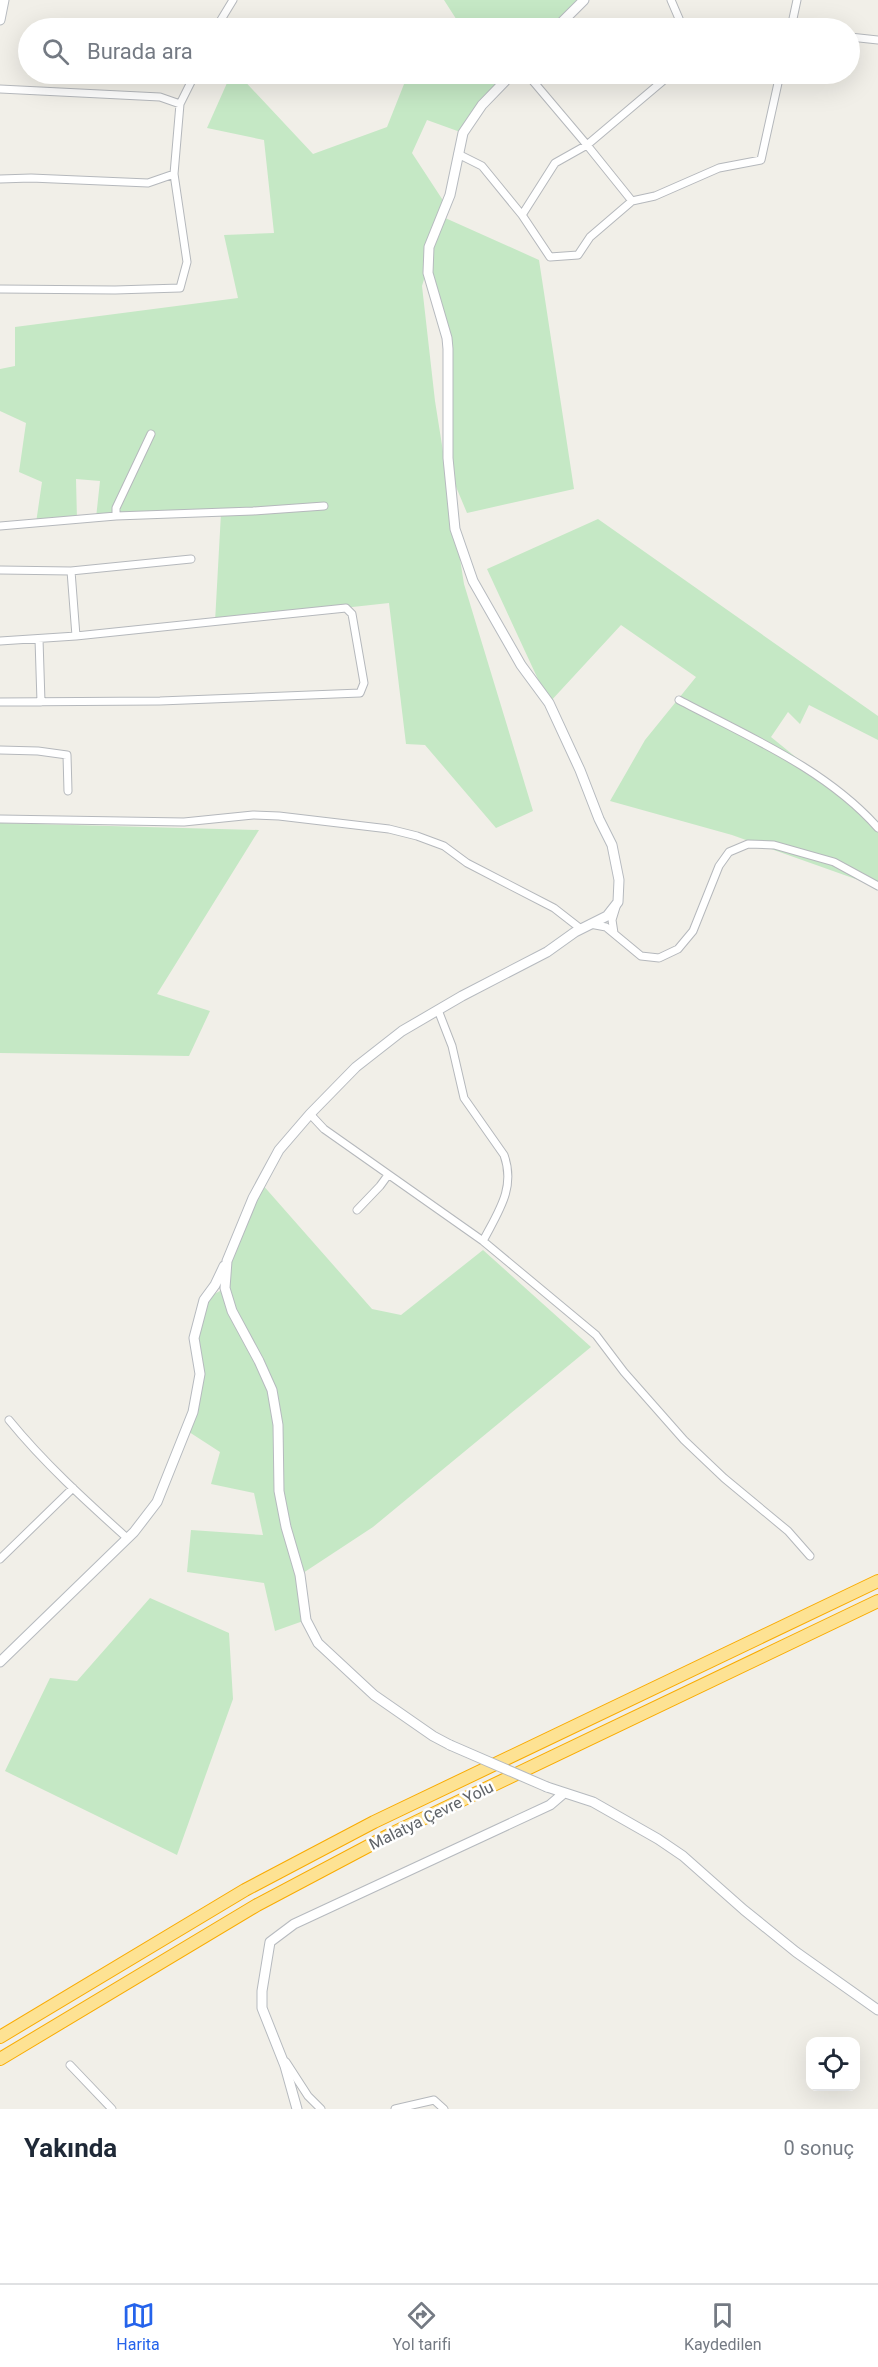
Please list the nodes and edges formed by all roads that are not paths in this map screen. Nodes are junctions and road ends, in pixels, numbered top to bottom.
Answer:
1 (4, 0) edge
2 (232, 0) edge
3 (584, 0) edge
4 (671, 0) edge
5 (797, 0) edge
6 (222, 18) edge
7 (566, 18) edge
8 (679, 18) edge
9 (793, 18) edge
10 (0, 20) edge
11 (860, 38) edge
12 (878, 40) edge
13 (190, 84) edge
14 (502, 84) edge
15 (535, 84) edge
16 (658, 84) edge
17 (778, 84) edge
18 (0, 89) edge
19 (180, 104) junction
20 (587, 145) junction
21 (458, 154) junction
22 (174, 174) junction
23 (0, 179) edge
24 (632, 201) junction
25 (522, 215) junction
26 (0, 289) edge
27 (152, 434) dead end
28 (324, 506) dead end
29 (116, 516) junction
30 (0, 526) edge
31 (191, 559) dead end
32 (0, 570) edge
33 (71, 571) junction
34 (76, 636) junction
35 (39, 639) junction
36 (0, 641) edge
37 (679, 700) dead end
38 (0, 702) edge
39 (41, 702) junction
40 (0, 750) edge
41 (68, 791) dead end
42 (0, 819) edge
43 (878, 828) edge
44 (878, 886) edge
45 (618, 902) junction
46 (586, 927) junction
47 (614, 933) junction
48 (438, 1010) junction
49 (310, 1114) junction
50 (388, 1175) junction
51 (357, 1210) dead end
52 (483, 1241) junction
53 (226, 1261) junction
54 (9, 1420) dead end
55 (73, 1488) junction
56 (127, 1538) junction
57 (810, 1556) dead end
58 (0, 1559) edge
59 (878, 1581) edge
60 (878, 1601) edge
61 (0, 1662) edge
62 (564, 1793) junction
63 (878, 2010) edge
64 (0, 2037) edge
65 (281, 2055) junction
66 (0, 2059) edge
67 (70, 2066) dead end
68 (112, 2109) edge
69 (297, 2109) edge
70 (321, 2109) edge
71 (395, 2109) edge
72 (444, 2109) edge

1 - 10 street
2 - 6 street
3 - 7 street
4 - 8 street
5 - 9 street
11 - 12 street
13 - 19 street
14 - 21 street
15 - 20 street
16 - 20 street
17 - 24 street
18 - 19 street
19 - 22 street
20 - 24 street
20 - 25 street
21 - 25 street
21 - 45 street
22 - 23 street
22 - 26 street
24 - 25 street
27 - 29 street
28 - 29 street
29 - 30 street
31 - 33 street
32 - 33 street
33 - 34 street
34 - 35 street
34 - 39 street
35 - 36 street
35 - 39 street
37 - 43 street
38 - 39 street
40 - 41 street
42 - 46 street
44 - 47 street
45 - 46 street
45 - 47 street
46 - 47 street
46 - 48 street
48 - 49 street
48 - 52 street
49 - 50 street
49 - 53 street
50 - 51 street
50 - 52 street
52 - 57 street
53 - 56 street
53 - 62 street, bridge
54 - 55 street
55 - 56 street
55 - 58 street
56 - 61 street
59 - 64 highway, Malatya Çevre Yolu
60 - 66 highway, Malatya Çevre Yolu
62 - 63 street
62 - 65 street
65 - 69 street
65 - 70 street
67 - 68 street
71 - 72 street

